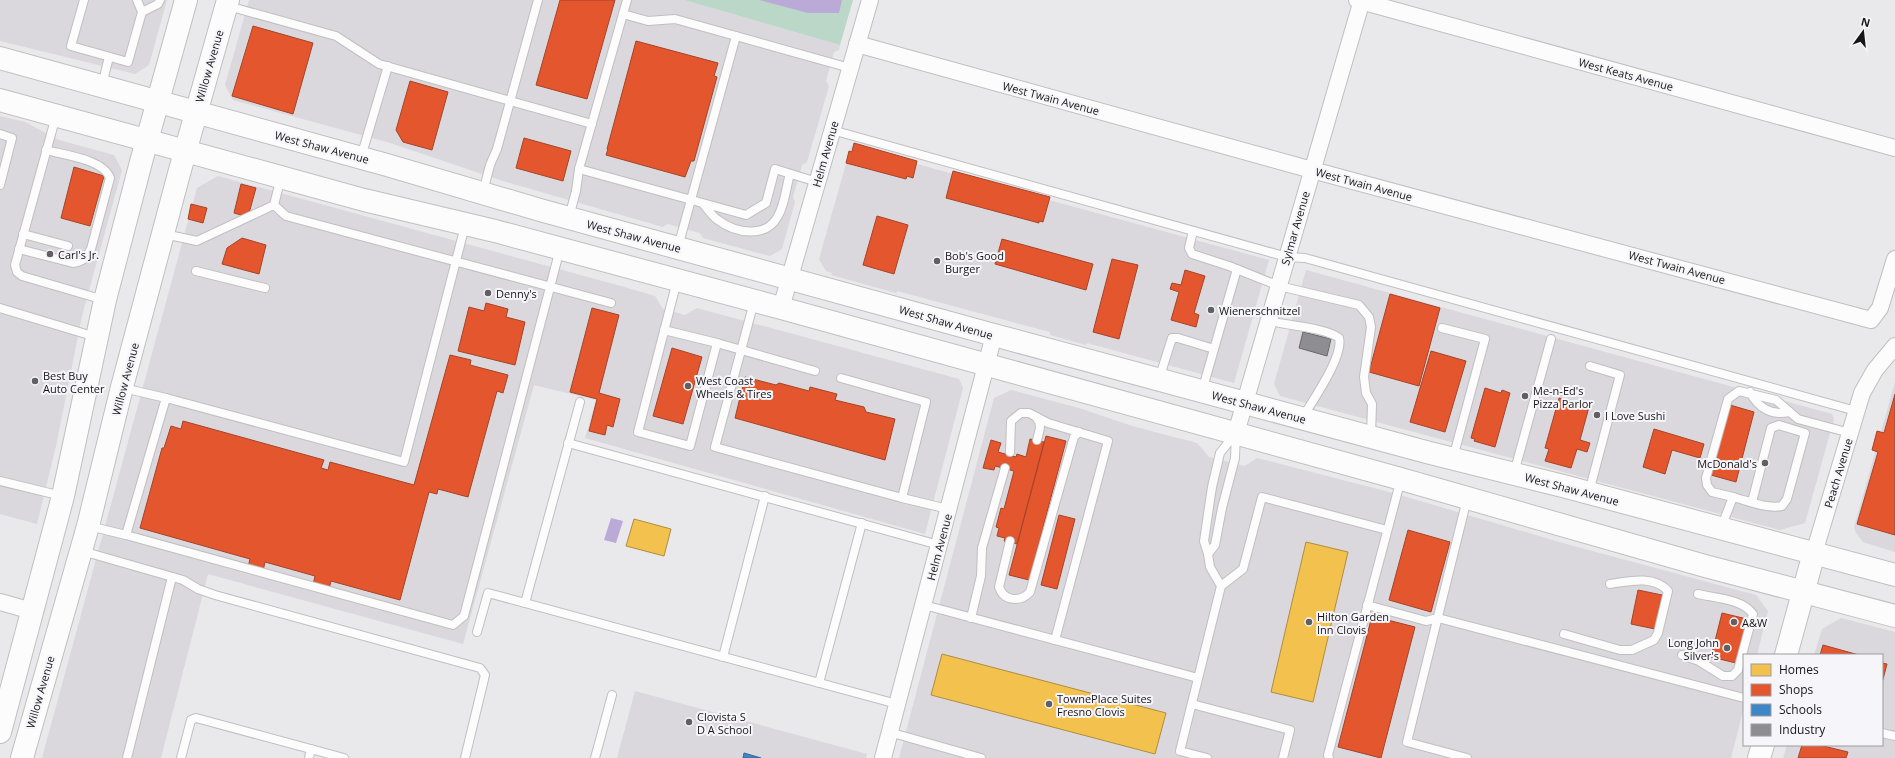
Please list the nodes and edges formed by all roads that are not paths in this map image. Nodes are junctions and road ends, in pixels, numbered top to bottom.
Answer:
1 (84, 0) edge
2 (137, 0) edge
3 (160, 0) edge
4 (186, 0) edge
5 (538, 0) edge
6 (627, 0) edge
7 (870, 0) edge
8 (1360, 0) edge
9 (228, 3) edge
10 (142, 12) junction
11 (623, 14) junction
12 (736, 36) junction
13 (857, 44) junction
14 (109, 57) junction
15 (0, 58) edge
16 (388, 66) junction
17 (850, 68) junction
18 (102, 86) junction
19 (0, 100) edge
20 (158, 101) junction
21 (510, 101) junction
22 (196, 112) junction
23 (56, 115) junction
24 (592, 124) junction
25 (832, 130) junction
26 (0, 134) edge
27 (147, 140) junction
28 (1895, 148) edge
29 (46, 150) junction
30 (186, 151) junction
31 (361, 158) junction
32 (579, 169) junction
33 (1312, 170) junction
34 (790, 174) junction
35 (281, 177) junction
36 (1, 180) edge
37 (817, 182) junction
38 (483, 192) junction
39 (691, 200) junction
40 (703, 204) junction
41 (274, 205) junction
42 (569, 218) junction
43 (465, 224) junction
44 (1193, 231) junction
45 (23, 234) junction
46 (163, 234) junction
47 (68, 246) dead end
48 (560, 248) junction
49 (677, 248) junction
50 (19, 249) junction
51 (1287, 257) junction
52 (1895, 259) edge
53 (455, 262) junction
54 (1237, 269) junction
55 (196, 271) dead end
56 (790, 279) junction
57 (677, 280) junction
58 (1278, 286) junction
59 (265, 288) dead end
60 (550, 288) junction
61 (105, 300) junction
62 (754, 301) junction
63 (611, 303) dead end
64 (0, 308) edge
65 (781, 308) junction
66 (1269, 321) junction
67 (1442, 328) dead end
68 (664, 330) junction
69 (994, 335) junction
70 (96, 337) junction
71 (1551, 339) dead end
72 (717, 343) junction
73 (1895, 346) edge
74 (1214, 349) junction
75 (741, 350) junction
76 (986, 364) junction
77 (1590, 366) dead end
78 (815, 371) dead end
79 (841, 378) dead end
80 (1159, 380) junction
81 (122, 387) junction
82 (1202, 391) junction
83 (1750, 392) junction
84 (166, 398) junction
85 (580, 402) dead end
86 (1245, 403) junction
87 (1856, 411) junction
88 (1789, 412) junction
89 (1036, 417) junction
90 (1302, 418) junction
91 (1808, 422) junction
92 (1079, 432) junction
93 (1236, 433) junction
94 (1805, 433) junction
95 (1850, 434) junction
96 (1371, 437) junction
97 (1037, 440) dead end
98 (568, 443) junction
99 (1010, 452) dead end
100 (1453, 459) junction
101 (1005, 468) dead end
102 (1513, 474) junction
103 (1401, 479) junction
104 (0, 481) edge
105 (1588, 493) junction
106 (63, 496) junction
107 (765, 496) junction
108 (1733, 497) junction
109 (902, 498) junction
110 (1467, 498) junction
111 (1752, 502) junction
112 (948, 510) junction
113 (862, 523) junction
114 (88, 526) junction
115 (1721, 529) junction
116 (1387, 530) junction
117 (126, 535) junction
118 (1010, 542) dead end
119 (939, 545) junction
120 (50, 548) junction
121 (81, 550) junction
122 (1208, 554) junction
123 (1814, 554) junction
124 (1895, 575) edge
125 (172, 577) junction
126 (1610, 584) dead end
127 (1221, 586) junction
128 (1802, 592) junction
129 (1698, 594) dead end
130 (0, 602) edge
131 (525, 603) junction
132 (924, 605) junction
133 (1367, 605) junction
134 (32, 611) junction
135 (1895, 616) edge
136 (971, 618) junction
137 (1438, 618) junction
138 (478, 632) dead end
139 (1564, 634) dead end
140 (1055, 640) junction
141 (1786, 654) edge
142 (1682, 655) dead end
143 (722, 658) junction
144 (1198, 678) junction
145 (819, 683) junction
146 (612, 695) dead end
147 (1743, 698) edge
148 (896, 704) junction
149 (1192, 704) junction
150 (32, 717) junction
151 (0, 732) edge
152 (889, 732) junction
153 (1883, 733) edge
154 (1895, 736) edge
155 (1763, 746) edge
156 (311, 749) junction
157 (1178, 754) edge
158 (22, 758) edge
159 (127, 758) edge
160 (181, 758) edge
161 (308, 758) edge
162 (344, 758) edge
163 (465, 758) edge
164 (595, 758) edge
165 (883, 758) edge
166 (981, 758) edge
167 (1207, 758) edge
168 (1283, 758) edge
169 (1329, 758) edge
170 (1467, 758) edge
171 (1759, 758) edge

1 - 14 lane
2 - 10 lane
3 - 10 lane
4 - 20 main road
5 - 21 lane
6 - 11 lane
7 - 13 street, Helm Avenue
8 - 28 street, West Keats Avenue
8 - 33 street, Sylmar Avenue
9 - 16 lane
9 - 22 main road, Willow Avenue
10 - 14 lane
11 - 12 lane
11 - 24 lane
12 - 17 lane
12 - 39 lane
13 - 17 street, Helm Avenue
13 - 33 street, West Twain Avenue
14 - 18 lane
15 - 18 main road, West Shaw Avenue
16 - 21 lane
16 - 31 lane
17 - 25 street, Helm Avenue
18 - 20 main road, West Shaw Avenue
19 - 23 main road
20 - 22 main road, West Shaw Avenue
20 - 27 main road
21 - 24 lane
21 - 38 lane
22 - 30 main road, Willow Avenue
22 - 31 main road, West Shaw Avenue
23 - 27 main road
23 - 29 lane
24 - 32 lane
25 - 37 street, Helm Avenue
25 - 44 lane
26 - 36 lane
27 - 30 main road
27 - 61 main road
29 - 45 lane
29 - 50 lane
30 - 35 main road
30 - 46 main road, Willow Avenue
31 - 38 main road, West Shaw Avenue
32 - 39 lane
32 - 42 lane
33 - 51 street, Sylmar Avenue
33 - 52 street, West Twain Avenue
34 - 37 lane
34 - 40 lane
34 - 40 lane
35 - 41 lane
35 - 43 main road
37 - 56 street, Helm Avenue
38 - 42 main road, West Shaw Avenue
39 - 40 lane
39 - 49 lane
41 - 46 lane
41 - 53 lane
42 - 49 main road, West Shaw Avenue
43 - 48 main road
43 - 53 lane
44 - 51 lane
44 - 54 lane
45 - 47 lane
45 - 50 lane
46 - 81 main road, Willow Avenue
48 - 57 main road
48 - 60 lane
49 - 56 main road, West Shaw Avenue
50 - 61 lane
51 - 58 street, Sylmar Avenue
51 - 87 lane
53 - 60 lane
53 - 84 lane
54 - 58 lane
54 - 74 lane
55 - 59 lane
56 - 65 street, Helm Avenue
56 - 69 main road, West Shaw Avenue
57 - 62 main road
57 - 68 lane
58 - 66 street, Sylmar Avenue
58 - 96 lane
60 - 63 lane
60 - 117 lane
61 - 70 main road
62 - 65 main road
62 - 75 lane
64 - 70 lane
65 - 76 main road
66 - 86 street, Sylmar Avenue
66 - 90 lane
67 - 100 lane
68 - 72 lane
68 - 72 lane
69 - 76 street, Helm Avenue
69 - 80 main road, West Shaw Avenue
70 - 106 main road
71 - 102 lane
72 - 75 lane
73 - 87 street, Peach Avenue
74 - 80 lane
74 - 82 lane
75 - 78 lane
75 - 109 lane
76 - 93 main road
76 - 112 street, Helm Avenue
77 - 105 lane
79 - 109 lane
80 - 82 main road, West Shaw Avenue
81 - 84 lane
81 - 114 main road, Willow Avenue
82 - 86 main road, West Shaw Avenue
83 - 88 lane
83 - 88 lane
83 - 108 lane
84 - 117 lane
85 - 98 lane
86 - 90 main road, West Shaw Avenue
86 - 93 street, Sylmar Avenue
87 - 95 street, Peach Avenue
88 - 91 lane
89 - 92 lane
89 - 97 lane
89 - 99 lane
90 - 96 main road, West Shaw Avenue
91 - 94 lane
91 - 95 lane
92 - 118 lane
92 - 140 lane
93 - 103 main road
93 - 122 lane
93 - 122 lane
94 - 111 lane
94 - 111 lane
95 - 123 street, Peach Avenue
96 - 100 main road, West Shaw Avenue
98 - 107 lane
98 - 131 lane
100 - 102 main road, West Shaw Avenue
101 - 136 lane
102 - 105 main road, West Shaw Avenue
103 - 110 main road
103 - 116 lane
104 - 106 lane
105 - 115 main road, West Shaw Avenue
106 - 120 main road
107 - 113 lane
107 - 143 lane
108 - 111 lane
108 - 115 lane
109 - 112 lane
110 - 128 main road
110 - 137 lane
112 - 119 street, Helm Avenue
113 - 119 lane
113 - 145 lane
114 - 117 lane
114 - 120 main road
114 - 121 main road, Willow Avenue
115 - 123 main road, West Shaw Avenue
116 - 127 lane
116 - 133 lane
119 - 132 street, Helm Avenue
120 - 134 main road
121 - 125 lane
121 - 150 main road, Willow Avenue
122 - 127 lane
123 - 124 main road, West Shaw Avenue
123 - 128 main road
125 - 159 lane
125 - 163 lane
126 - 139 lane
127 - 144 lane
128 - 135 main road
128 - 141 main road
129 - 142 lane
130 - 134 street
131 - 138 lane
131 - 143 lane
132 - 136 lane
132 - 148 street, Helm Avenue
133 - 137 lane
133 - 169 lane
134 - 150 main road
134 - 151 main road
136 - 140 lane
137 - 147 lane
137 - 170 lane
140 - 144 lane
143 - 145 lane
144 - 149 lane
145 - 148 lane
146 - 164 lane
148 - 152 street, Helm Avenue
149 - 157 lane
149 - 168 lane
150 - 158 main road, Willow Avenue
152 - 165 street, Helm Avenue
152 - 166 lane
153 - 154 lane
155 - 171 main road
156 - 160 lane
156 - 161 lane
156 - 162 lane
157 - 167 lane

